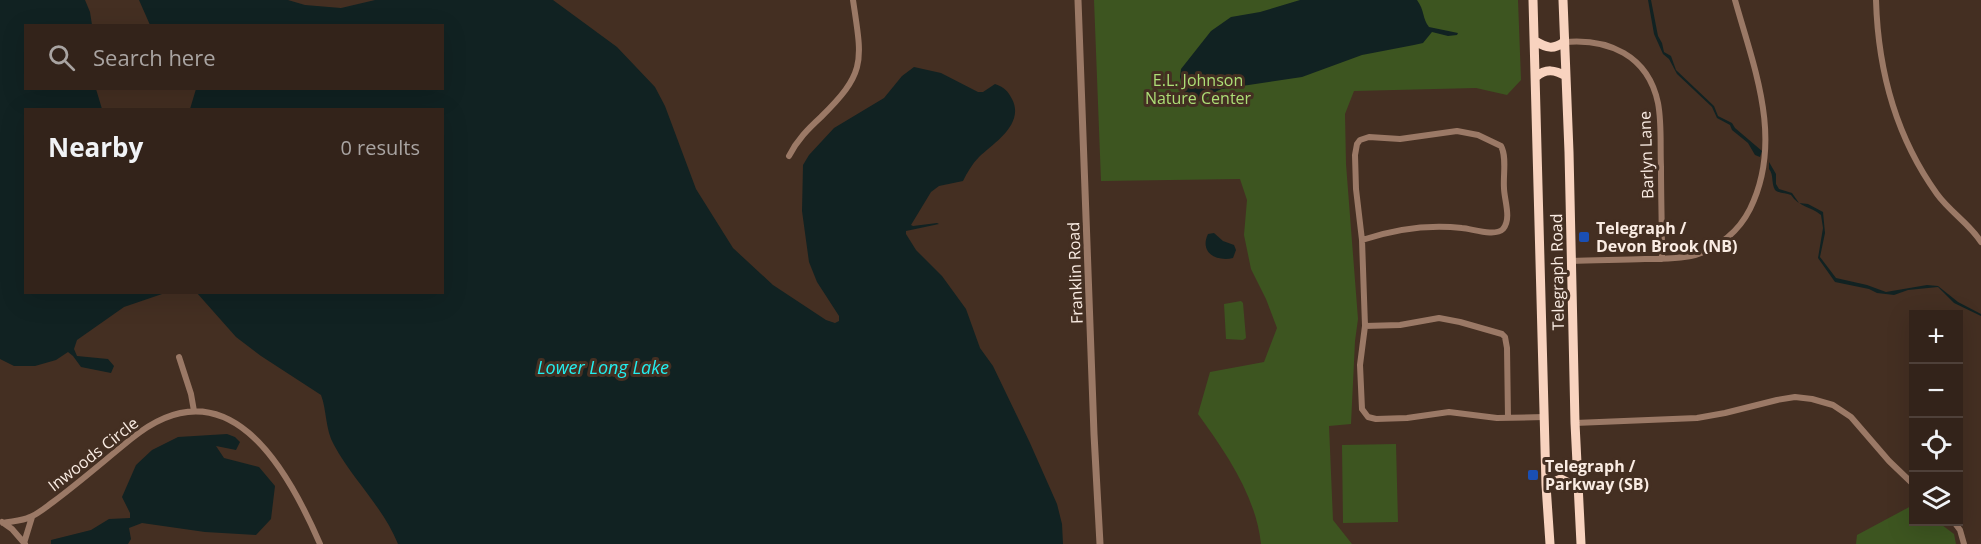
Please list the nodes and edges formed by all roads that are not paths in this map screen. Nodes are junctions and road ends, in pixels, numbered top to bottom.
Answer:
1 (853, 0) edge
2 (1078, 0) edge
3 (1533, 0) edge
4 (1563, 0) edge
5 (1734, 0) edge
6 (1876, 0) edge
7 (1535, 40) junction
8 (1564, 42) junction
9 (1566, 76) junction
10 (1536, 77) junction
11 (789, 156) dead end
12 (1980, 238) edge
13 (1362, 240) junction
14 (1662, 259) junction
15 (1571, 261) junction
16 (1365, 326) junction
17 (179, 357) dead end
18 (194, 411) junction
19 (1544, 417) junction
20 (1508, 418) junction
21 (1575, 423) junction
22 (1909, 480) edge
23 (1546, 485) junction
24 (1577, 487) junction
25 (32, 517) junction
26 (2, 522) edge
27 (1957, 526) edge
28 (25, 544) edge
29 (320, 544) edge
30 (1100, 544) edge
31 (1551, 544) edge
32 (1581, 544) edge
33 (1964, 544) edge

1 - 11 street
2 - 30 street, Franklin Road
3 - 7 highway, Telegraph Road
4 - 8 highway, Telegraph Road
5 - 14 street
6 - 12 street
7 - 8 highway
7 - 10 highway, Telegraph Road
8 - 9 highway, Telegraph Road
8 - 14 street, Barlyn Lane
9 - 10 highway
9 - 15 highway, Telegraph Road
10 - 19 highway, Telegraph Road
13 - 13 street
13 - 16 street
14 - 15 street
15 - 21 highway, Telegraph Road
16 - 20 street
16 - 20 street
17 - 18 street
18 - 25 street, Inwoods Circle
18 - 29 street, Inwoods Circle
19 - 20 street
19 - 23 highway, Telegraph Road
21 - 22 street
21 - 24 highway, Telegraph Road
23 - 24 highway
23 - 31 highway, Telegraph Road
24 - 32 highway, Telegraph Road
25 - 26 street, Inwoods Circle
25 - 28 street
26 - 28 street
27 - 33 street

